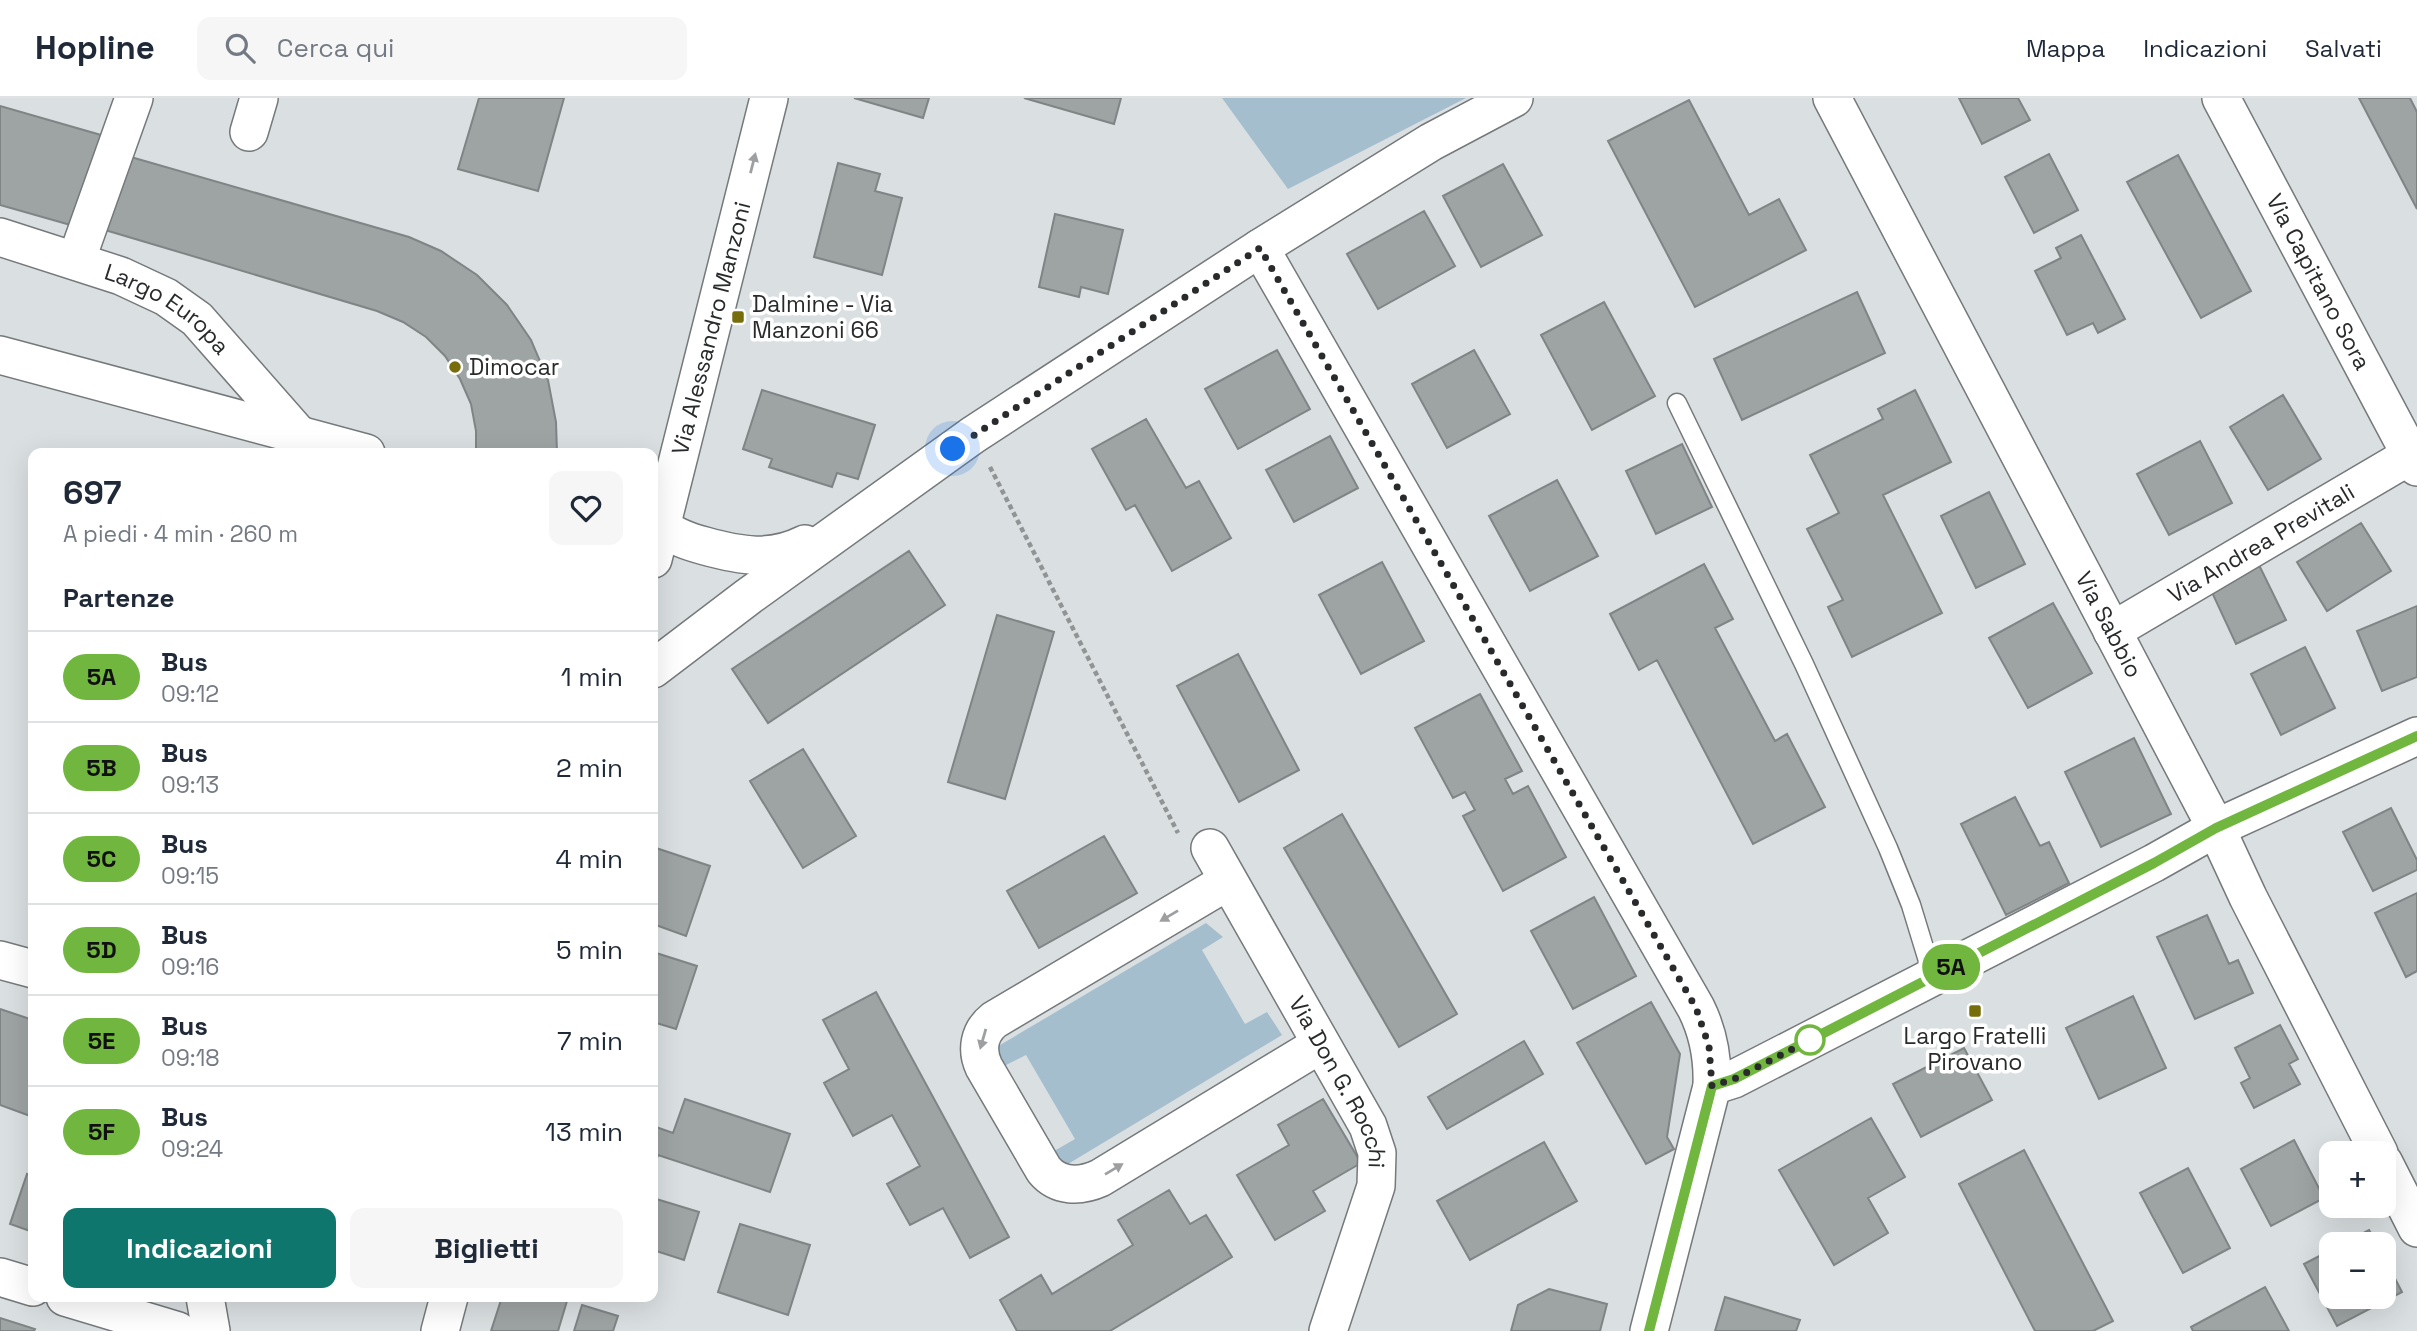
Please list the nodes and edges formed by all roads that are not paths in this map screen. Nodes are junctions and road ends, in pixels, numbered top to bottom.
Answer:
1 (134, 98) edge
2 (259, 98) edge
3 (769, 98) edge
4 (1514, 98) edge
5 (1832, 98) edge
6 (2221, 98) edge
7 (249, 132) dead end
8 (0, 237) edge
9 (1260, 248) junction
10 (76, 261) junction
11 (0, 355) edge
12 (1677, 402) dead end
13 (299, 435) junction
14 (347, 448) edge
15 (2414, 461) edge
16 (853, 521) junction
17 (658, 532) edge
18 (658, 540) edge
19 (2112, 632) junction
20 (658, 664) edge
21 (2417, 736) edge
22 (2216, 828) junction
23 (1209, 848) road end
24 (1228, 881) junction
25 (0, 960) edge
26 (28, 968) edge
27 (1933, 977) junction
28 (1321, 1044) junction
29 (1712, 1086) junction
30 (2373, 1141) edge
31 (2396, 1187) edge
32 (2417, 1228) edge
33 (0, 1277) edge
34 (28, 1285) edge
35 (82, 1302) edge
36 (206, 1302) edge
37 (448, 1302) edge
38 (178, 1331) edge
39 (211, 1331) edge
40 (440, 1331) edge
41 (1328, 1331) edge
42 (1649, 1331) edge

1 - 10 street
2 - 7 street
17 -> 3 street, Via Alessandro Manzoni
4 - 9 street
5 - 19 street, Via Sabbio
6 - 15 street, Via Capitano Sora
8 - 10 street, Largo Europa
9 - 16 street
9 - 29 street
10 - 13 street, Largo Europa
11 - 13 street
12 - 27 lane
13 - 14 street
15 - 19 street, Via Andrea Previtali
16 - 18 street
16 - 20 street
19 - 22 street, Via Sabbio
21 - 22 street
22 - 27 street
22 - 30 street, Via Sabbio
23 - 24 street, Via Don G. Rocchi
24 - 28 street, Via Don G. Rocchi
24 -> 28 street
25 - 26 street
27 - 29 street
28 - 41 street, Via Don G. Rocchi
29 - 42 street
31 - 32 street
33 - 34 street
35 - 38 street
36 - 39 street
37 - 40 street

